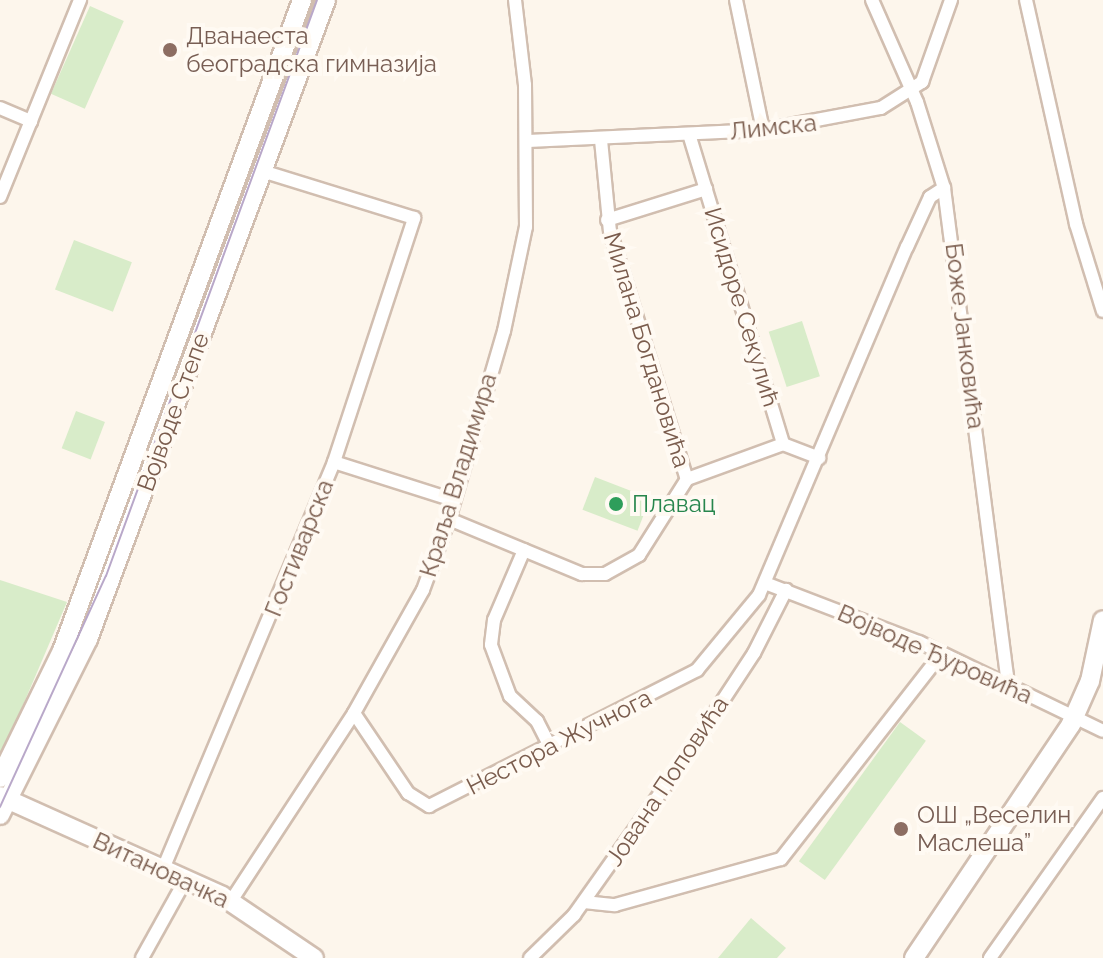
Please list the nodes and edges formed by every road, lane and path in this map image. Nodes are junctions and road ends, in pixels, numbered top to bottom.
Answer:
1 (80, 0) edge
2 (302, 0) edge
3 (326, 0) edge
4 (515, 0) edge
5 (736, 0) edge
6 (872, 0) edge
7 (951, 0) edge
8 (1026, 0) edge
9 (913, 92) junction
10 (0, 108) edge
11 (31, 121) junction
12 (763, 130) junction
13 (689, 134) junction
14 (601, 140) junction
15 (528, 141) junction
16 (262, 171) junction
17 (944, 188) junction
18 (706, 189) junction
19 (0, 197) edge
20 (607, 220) junction
21 (1103, 311) edge
22 (783, 444) junction
23 (819, 458) junction
24 (334, 462) junction
25 (687, 479) junction
26 (453, 500) junction
27 (449, 519) junction
28 (524, 550) junction
29 (765, 583) junction
30 (786, 590) junction
31 (1103, 620) edge
32 (942, 653) junction
33 (1008, 684) junction
34 (354, 713) junction
35 (1075, 718) junction
36 (1103, 731) edge
37 (550, 747) junction
38 (0, 778) edge
39 (1103, 798) edge
40 (3, 804) edge
41 (1091, 813) junction
42 (1103, 821) edge
43 (163, 869) junction
44 (186, 879) junction
45 (231, 901) junction
46 (584, 902) junction
47 (142, 958) edge
48 (314, 958) edge
49 (530, 958) edge
50 (914, 958) edge
51 (990, 958) edge

1 - 11 street
2 - 38 main road, Војводе Степе
3 - 16 main road, Војводе Степе
4 - 15 street, Краља Владимира
5 - 12 street
6 - 9 street, Боже Јанковића
7 - 9 street
8 - 21 street
9 - 12 street, Лимска
9 - 17 street, Боже Јанковића
10 - 11 street
11 - 19 street
12 - 13 street, Лимска
13 - 14 street, Лимска
13 - 18 street, Исидоре Секулић
14 - 15 street, Лимска
14 - 20 street, Милана Богдановића
15 - 26 street, Краља Владимира
16 - 24 street, Гостиварска
16 - 40 main road, Војводе Степе
17 - 23 street
17 - 33 street, Боже Јанковића
18 - 20 street, Милана Богдановића
18 - 22 street, Исидоре Секулић
20 - 25 street, Милана Богдановића
22 - 23 street
22 - 25 street
23 - 29 street
24 - 26 street
24 - 43 street, Гостиварска
25 - 28 street
26 - 27 street, Краља Владимира
27 - 28 street
27 - 34 street, Краља Владимира
28 - 37 street
29 - 30 street, Војводе Ђуровића
29 - 37 street, Нестора Жучнога
30 - 32 street, Војводе Ђуровића
30 - 46 street, Јована Поповића
31 - 35 main road
32 - 33 street, Војводе Ђуровића
32 - 46 street
33 - 35 street, Војводе Ђуровића
34 - 37 street, Нестора Жучнога
34 - 45 street, Краља Владимира
35 - 36 street, Војводе Ђуровића
35 - 50 main road
39 - 41 street
40 - 43 main road, Витановачка
41 - 42 street
41 - 51 street
43 - 44 main road, Витановачка
44 - 45 main road, Витановачка
44 - 47 street
45 - 48 main road, Витановачка
46 - 49 street, Јована Поповића

